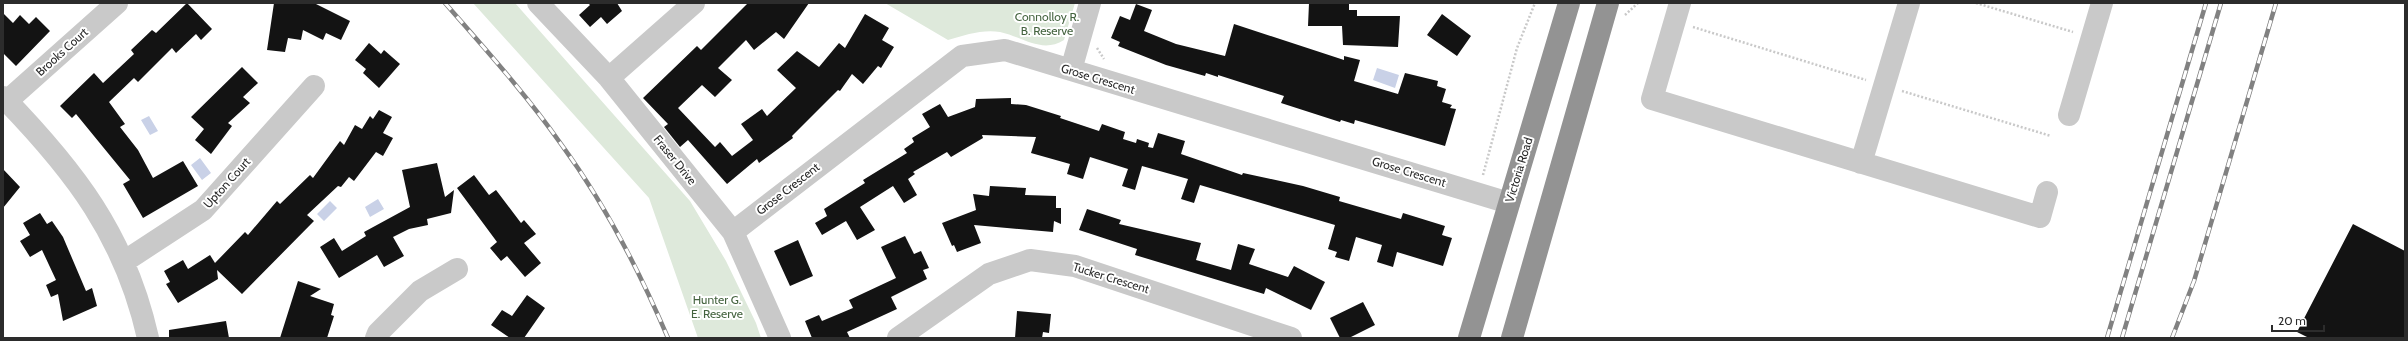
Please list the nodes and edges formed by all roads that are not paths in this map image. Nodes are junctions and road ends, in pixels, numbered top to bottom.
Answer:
1 (117, 3) edge
2 (538, 3) edge
3 (694, 3) edge
4 (1090, 3) edge
5 (1569, 3) edge
6 (1608, 3) edge
7 (1680, 3) edge
8 (1909, 3) edge
9 (2102, 3) edge
10 (1071, 70) junction
11 (609, 78) junction
12 (314, 86) dead end
13 (5, 99) edge
14 (2069, 115) dead end
15 (1861, 163) junction
16 (2047, 192) dead end
17 (1509, 203) junction
18 (734, 232) junction
19 (124, 261) junction
20 (457, 269) dead end
21 (148, 338) edge
22 (376, 338) edge
23 (780, 338) edge
24 (898, 338) edge
25 (1291, 338) edge
26 (1469, 338) edge
27 (1512, 338) edge

1 - 13 street, Brooks Court
2 - 11 street, Fraser Drive
3 - 11 street
4 - 10 street
5 - 17 highway, Victoria Road
6 - 27 highway
7 - 15 street
8 - 15 street
9 - 14 street
10 - 17 street, Grose Crescent
10 - 18 street, Grose Crescent
11 - 18 street, Fraser Drive
12 - 19 street, Upton Court
13 - 19 street
15 - 16 street
17 - 26 highway, Victoria Road
18 - 23 street, Fraser Drive
19 - 21 street
20 - 22 street
24 - 25 street, Tucker Crescent

